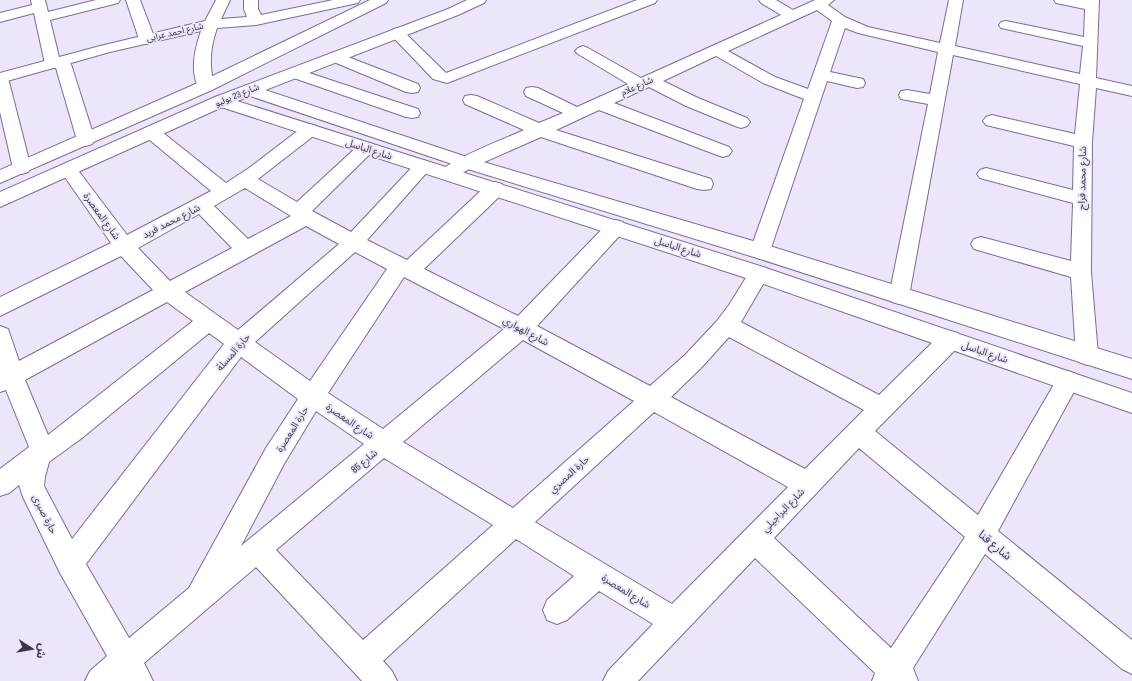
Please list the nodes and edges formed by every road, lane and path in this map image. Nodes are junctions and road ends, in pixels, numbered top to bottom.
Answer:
1 (113, 0) edge
2 (133, 0) edge
3 (223, 0) edge
4 (251, 0) edge
5 (381, 0) edge
6 (479, 0) edge
7 (650, 0) edge
8 (766, 0) edge
9 (956, 0) edge
10 (1061, 0) edge
11 (347, 1) edge
12 (823, 2) edge
13 (1092, 3) edge
14 (458, 6) edge
15 (40, 8) edge
16 (792, 16) junction
17 (0, 18) edge
18 (840, 20) junction
19 (256, 21) junction
20 (211, 24) junction
21 (1006, 26) dead end
22 (397, 33) junction
23 (147, 38) junction
24 (1091, 43) junction
25 (946, 49) junction
26 (716, 50) junction
27 (583, 51) dead end
28 (335, 57) junction
29 (58, 62) junction
30 (294, 73) junction
31 (821, 75) junction
32 (0, 78) edge
33 (1087, 81) junction
34 (645, 82) junction
35 (857, 83) dead end
36 (206, 86) junction
37 (412, 88) dead end
38 (250, 90) junction
39 (1132, 91) edge
40 (532, 92) dead end
41 (907, 95) dead end
42 (814, 96) junction
43 (471, 100) dead end
44 (221, 101) junction
45 (936, 101) junction
46 (598, 104) junction
47 (412, 113) dead end
48 (577, 113) junction
49 (992, 121) dead end
50 (740, 122) dead end
51 (310, 130) junction
52 (539, 130) junction
53 (151, 132) junction
54 (86, 140) junction
55 (1083, 142) junction
56 (366, 148) junction
57 (723, 151) dead end
58 (467, 163) junction
59 (423, 166) junction
60 (22, 168) junction
61 (68, 169) junction
62 (447, 174) junction
63 (986, 174) dead end
64 (0, 177) edge
65 (245, 179) junction
66 (704, 184) dead end
67 (496, 189) junction
68 (225, 192) junction
69 (1082, 199) junction
70 (0, 200) edge
71 (201, 205) junction
72 (302, 214) junction
73 (616, 227) junction
74 (354, 242) junction
75 (981, 244) dead end
76 (124, 246) junction
77 (246, 250) junction
78 (759, 262) junction
79 (405, 268) junction
80 (1081, 272) junction
81 (167, 291) junction
82 (900, 296) junction
83 (0, 307) edge
84 (956, 314) junction
85 (208, 321) junction
86 (726, 325) junction
87 (521, 328) junction
88 (0, 335) edge
89 (950, 340) junction
90 (240, 343) junction
91 (1087, 355) junction
92 (1132, 369) edge
93 (6, 379) edge
94 (1068, 381) junction
95 (313, 396) junction
96 (652, 399) junction
97 (1132, 403) edge
98 (881, 408) junction
99 (858, 432) junction
100 (384, 444) junction
101 (41, 456) junction
102 (0, 484) edge
103 (808, 484) junction
104 (515, 522) junction
105 (982, 534) junction
106 (755, 539) junction
107 (258, 550) junction
108 (70, 563) junction
109 (597, 574) junction
110 (198, 600) junction
111 (557, 610) dead end
112 (675, 622) junction
113 (126, 659) junction
114 (1132, 659) edge
115 (363, 660) junction
116 (895, 678) edge
117 (100, 681) edge
118 (138, 681) edge
119 (382, 681) edge
120 (618, 681) edge

1 - 15 street
2 - 23 street
3 - 20 street
4 - 19 street
5 - 36 street
6 - 14 street, شارع 23 يوليو
7 - 22 street
8 - 16 street
9 - 25 street
10 - 13 street
11 - 19 street, شارع احمد عرابى
12 - 16 street, شارع علام
12 - 18 street
13 - 24 street, شارع محمد فراج
14 - 22 street, شارع 23 يوليو
15 - 17 street
15 - 29 street
16 - 26 street, شارع علام
18 - 25 street
18 - 31 street, حارة المصري
19 - 20 street, شارع احمد عرابى
20 - 23 street, شارع احمد عرابى
20 - 36 street
21 - 24 street
22 - 28 street, شارع 23 يوليو
23 - 29 street, شارع احمد عرابى
24 - 33 street, شارع محمد فراج
25 - 33 street
25 - 45 street
26 - 34 street, شارع علام
26 - 42 street
27 - 34 street
28 - 30 street, شارع 23 يوليو
28 - 37 street
29 - 32 street, شارع احمد عرابى
29 - 54 street
30 - 38 street, شارع 23 يوليو
30 - 47 street
31 - 35 street
31 - 42 street, حارة المصري
32 - 60 street
33 - 39 street
33 - 55 street, شارع محمد فراج
34 - 46 street, شارع علام
34 - 50 street
36 - 54 street
38 - 44 street, شارع 23 يوليو
38 - 58 street, شارع الباسل
40 - 48 street
41 - 45 street
42 - 78 street, حارة المصري
43 - 52 street
44 - 51 street, شارع الباسل
44 - 53 street, شارع 23 يوليو
45 - 82 street
46 - 48 street, شارع علام
46 - 57 street
48 - 52 street, شارع علام
49 - 55 street
51 - 56 street, شارع الباسل
51 - 65 street, شارع محمد فريد
52 - 58 street, شارع علام
52 - 66 street
53 - 61 street, شارع 23 يوليو
53 - 68 street
54 - 60 street
55 - 69 street, شارع محمد فراج
56 - 59 street, شارع الباسل
56 - 72 street
58 - 62 street, شارع علام
58 - 78 street, شارع الباسل
59 - 62 street, شارع الباسل
59 - 74 street, حارة المسلة
60 - 64 street
61 - 70 street, شارع 23 يوليو
61 - 76 street, شارع المعصرة
62 - 67 street, شارع الباسل
63 - 69 street
65 - 68 street, شارع محمد فريد
65 - 72 street, شارع الهواري
67 - 73 street, شارع الباسل
67 - 79 street, حارة المعصرة
68 - 71 street, شارع محمد فريد
69 - 80 street, شارع محمد فراج
71 - 76 street, شارع محمد فريد
71 - 77 street
72 - 74 street, شارع الهواري
72 - 77 street
73 - 78 street, شارع الباسل
73 - 87 street, شارع 85
74 - 79 street, شارع الهواري
74 - 90 street, حارة المسلة
75 - 80 street
76 - 81 street, شارع المعصرة
76 - 83 street, شارع محمد فريد
77 - 81 street
78 - 82 street, شارع الباسل
78 - 86 street, حارة المصري
78 - 89 street, شارع الباسل
79 - 87 street, شارع الهواري
79 - 95 street, حارة المعصرة
80 - 91 street, شارع محمد فراج
81 - 85 street, شارع المعصرة
81 - 93 street
82 - 84 street, شارع الباسل
84 - 89 street
84 - 91 street, شارع الباسل
85 - 90 street, شارع المعصرة
85 - 101 street
86 - 96 street, حارة المصري
86 - 98 street
87 - 96 street, شارع الهواري
87 - 100 street, شارع 85
88 - 93 street
89 - 94 street, شارع الباسل
89 - 98 street, شارع البراجيلي
90 - 95 street, شارع المعصرة
90 - 108 street, حارة المسلة
91 - 92 street, شارع الباسل
93 - 101 street
94 - 97 street, شارع الباسل
94 - 105 street
95 - 100 street, شارع المعصرة
95 - 110 street, حارة المعصرة
96 - 103 street, شارع الهواري
96 - 104 street, حارة المصري
98 - 99 street, شارع البراجيلي
99 - 103 street, شارع البراجيلي
99 - 105 street, شارع قنا
100 - 104 street, شارع المعصرة
100 - 107 street, شارع 85
101 - 102 street
101 - 108 street, حارة صبرى
103 - 106 street, شارع البراجيلي
104 - 109 street, شارع المعصرة
104 - 115 street, حارة المصري
105 - 114 street, شارع قنا
105 - 116 street
106 - 112 street, شارع البراجيلي
106 - 116 street
107 - 110 street, شارع 85
107 - 115 street
108 - 113 street, حارة صبرى
109 - 111 street
109 - 112 street, شارع المعصرة
110 - 113 street, شارع 85
112 - 120 street, شارع البراجيلي
113 - 117 street, شارع 85
113 - 118 street, حارة صبرى
115 - 119 street

